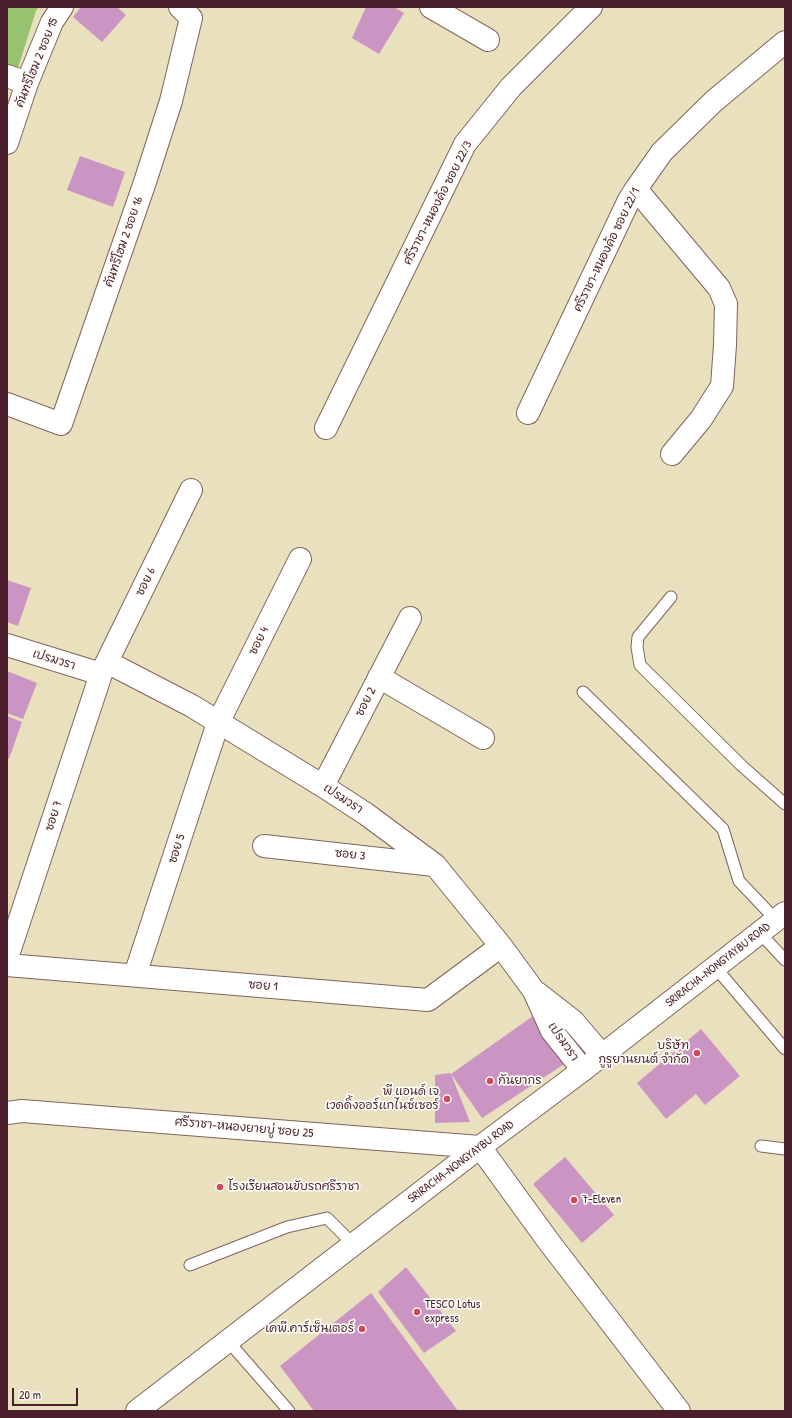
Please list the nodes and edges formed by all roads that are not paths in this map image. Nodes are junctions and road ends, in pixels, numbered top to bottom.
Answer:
1 (62, 7) edge
2 (180, 7) edge
3 (591, 7) edge
4 (447, 10) edge
5 (488, 40) dead end
6 (785, 42) edge
7 (17, 80) edge
8 (7, 143) edge
9 (636, 189) junction
10 (7, 404) edge
11 (528, 414) dead end
12 (326, 428) dead end
13 (672, 454) dead end
14 (192, 490) dead end
15 (300, 558) dead end
16 (671, 597) dead end
17 (410, 618) dead end
18 (7, 645) edge
19 (104, 668) junction
20 (379, 677) junction
21 (583, 692) dead end
22 (218, 723) junction
23 (484, 738) dead end
24 (323, 786) junction
25 (785, 804) edge
26 (264, 846) dead end
27 (435, 865) junction
28 (774, 922) edge
29 (501, 946) junction
30 (7, 958) edge
31 (785, 960) edge
32 (7, 965) edge
33 (715, 967) junction
34 (135, 975) junction
35 (534, 991) junction
36 (785, 1049) edge
37 (602, 1055) junction
38 (583, 1070) junction
39 (7, 1113) edge
40 (761, 1146) dead end
41 (480, 1147) junction
42 (785, 1149) edge
43 (353, 1244) junction
44 (190, 1265) dead end
45 (228, 1341) junction
46 (137, 1411) edge
47 (289, 1411) edge
48 (679, 1411) edge

1 - 7 street, คันทรีโฮม 2 ซอย 15
2 - 10 street, คันทรีโฮม 2 ซอย 16
3 - 12 street, ศรีราชา-หนองค้อ ซอย 22/3
4 - 5 street
6 - 9 street, ศรีราชา-หนองค้อ ซอย 22/1
7 - 8 street, คันทรีโฮม 2 ซอย 15
9 - 11 street, ศรีราชา-หนองค้อ ซอย 22/1
9 - 13 street
14 - 19 street, ซอย 6
15 - 22 street, ซอย 4
16 - 25 lane
17 - 20 street, ซอย 2
18 - 19 street, เปรมวรา
19 - 22 street, เปรมวรา
19 - 30 street, ซอย 7
20 - 23 street
20 - 24 street, ซอย 2
21 - 28 lane
22 - 24 street, เปรมวรา
22 - 34 street, ซอย 5
24 - 27 street, เปรมวรา
26 - 27 street, ซอย 3
27 - 29 street, เปรมวรา
28 - 31 lane
28 - 33 street, SRIRACHA-NONGYAYBU ROAD
29 - 34 street, ซอย 1
29 - 35 street, เปรมวรา
32 - 34 street, ซอย 1
33 - 36 lane
33 - 37 street, SRIRACHA-NONGYAYBU ROAD
35 - 37 street, เปรมวรา
35 - 38 street, เปรมวรา
37 - 38 street, SRIRACHA-NONGYAYBU ROAD
38 - 41 street, SRIRACHA-NONGYAYBU ROAD
39 - 41 street, ศรีราชา-หนองยายบู่ ซอย 25
40 - 42 lane
41 - 43 street, SRIRACHA-NONGYAYBU ROAD
41 - 48 street
43 - 44 lane
43 - 45 street, SRIRACHA-NONGYAYBU ROAD
45 - 46 street, SRIRACHA-NONGYAYBU ROAD
45 - 47 lane

